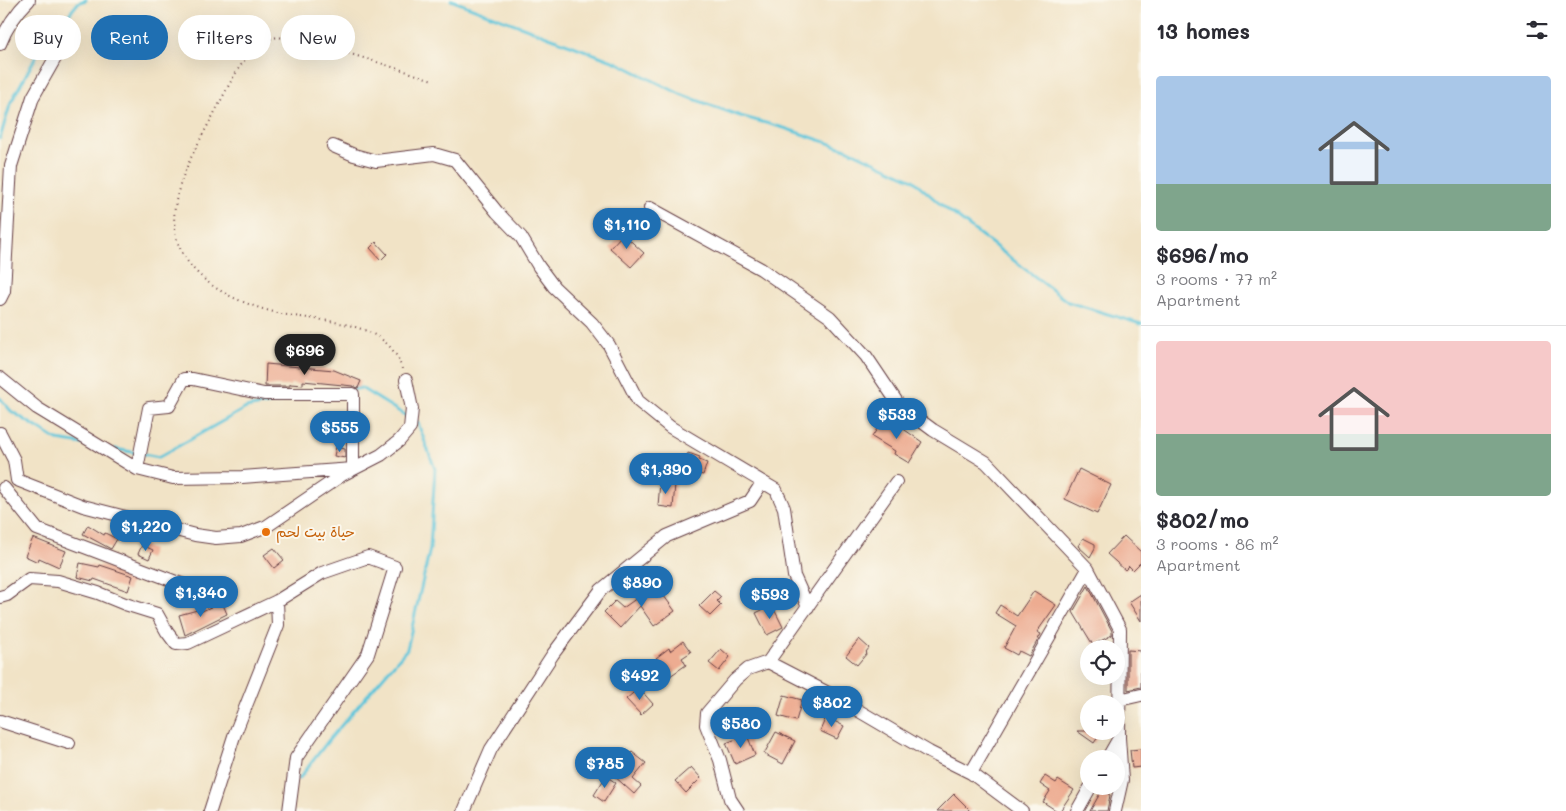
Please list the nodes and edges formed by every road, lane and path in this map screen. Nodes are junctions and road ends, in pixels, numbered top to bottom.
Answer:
1 (29, 0) edge
2 (0, 44) edge
3 (54, 60) edge
4 (432, 80) dead end
5 (333, 146) dead end
6 (650, 208) dead end
7 (0, 299) edge
8 (0, 378) edge
9 (406, 380) joint
10 (0, 433) edge
11 (137, 469) junction
12 (354, 469) junction
13 (17, 480) junction
14 (896, 482) dead end
15 (762, 483) junction
16 (2, 488) edge
17 (1088, 569) junction
18 (213, 596) dead end
19 (0, 597) edge
20 (277, 601) junction
21 (808, 607) junction
22 (768, 662) junction
23 (1119, 695) edge
24 (1141, 695) edge
25 (1125, 699) edge
26 (0, 721) edge
27 (1119, 740) edge
28 (69, 743) dead end
29 (971, 773) junction
30 (1086, 795) edge
31 (210, 811) edge
32 (289, 811) edge
33 (464, 811) edge
34 (738, 811) edge
35 (1022, 811) edge
36 (1077, 811) edge
37 (1115, 811) edge

1 - 2 street
3 - 7 street
4 - 9 path
5 - 15 street
6 - 17 street
8 - 11 street
9 - 12 street
10 - 13 street
11 - 12 street
11 - 12 street
12 - 13 street
13 - 16 street
14 - 21 street
15 - 21 street
15 - 33 street
16 - 18 street
17 - 23 street
17 - 29 street
19 - 20 street
20 - 31 street
20 - 32 street
21 - 22 street
22 - 29 street
22 - 34 street
24 - 25 street
26 - 28 street
27 - 37 street
29 - 35 street
30 - 36 street

